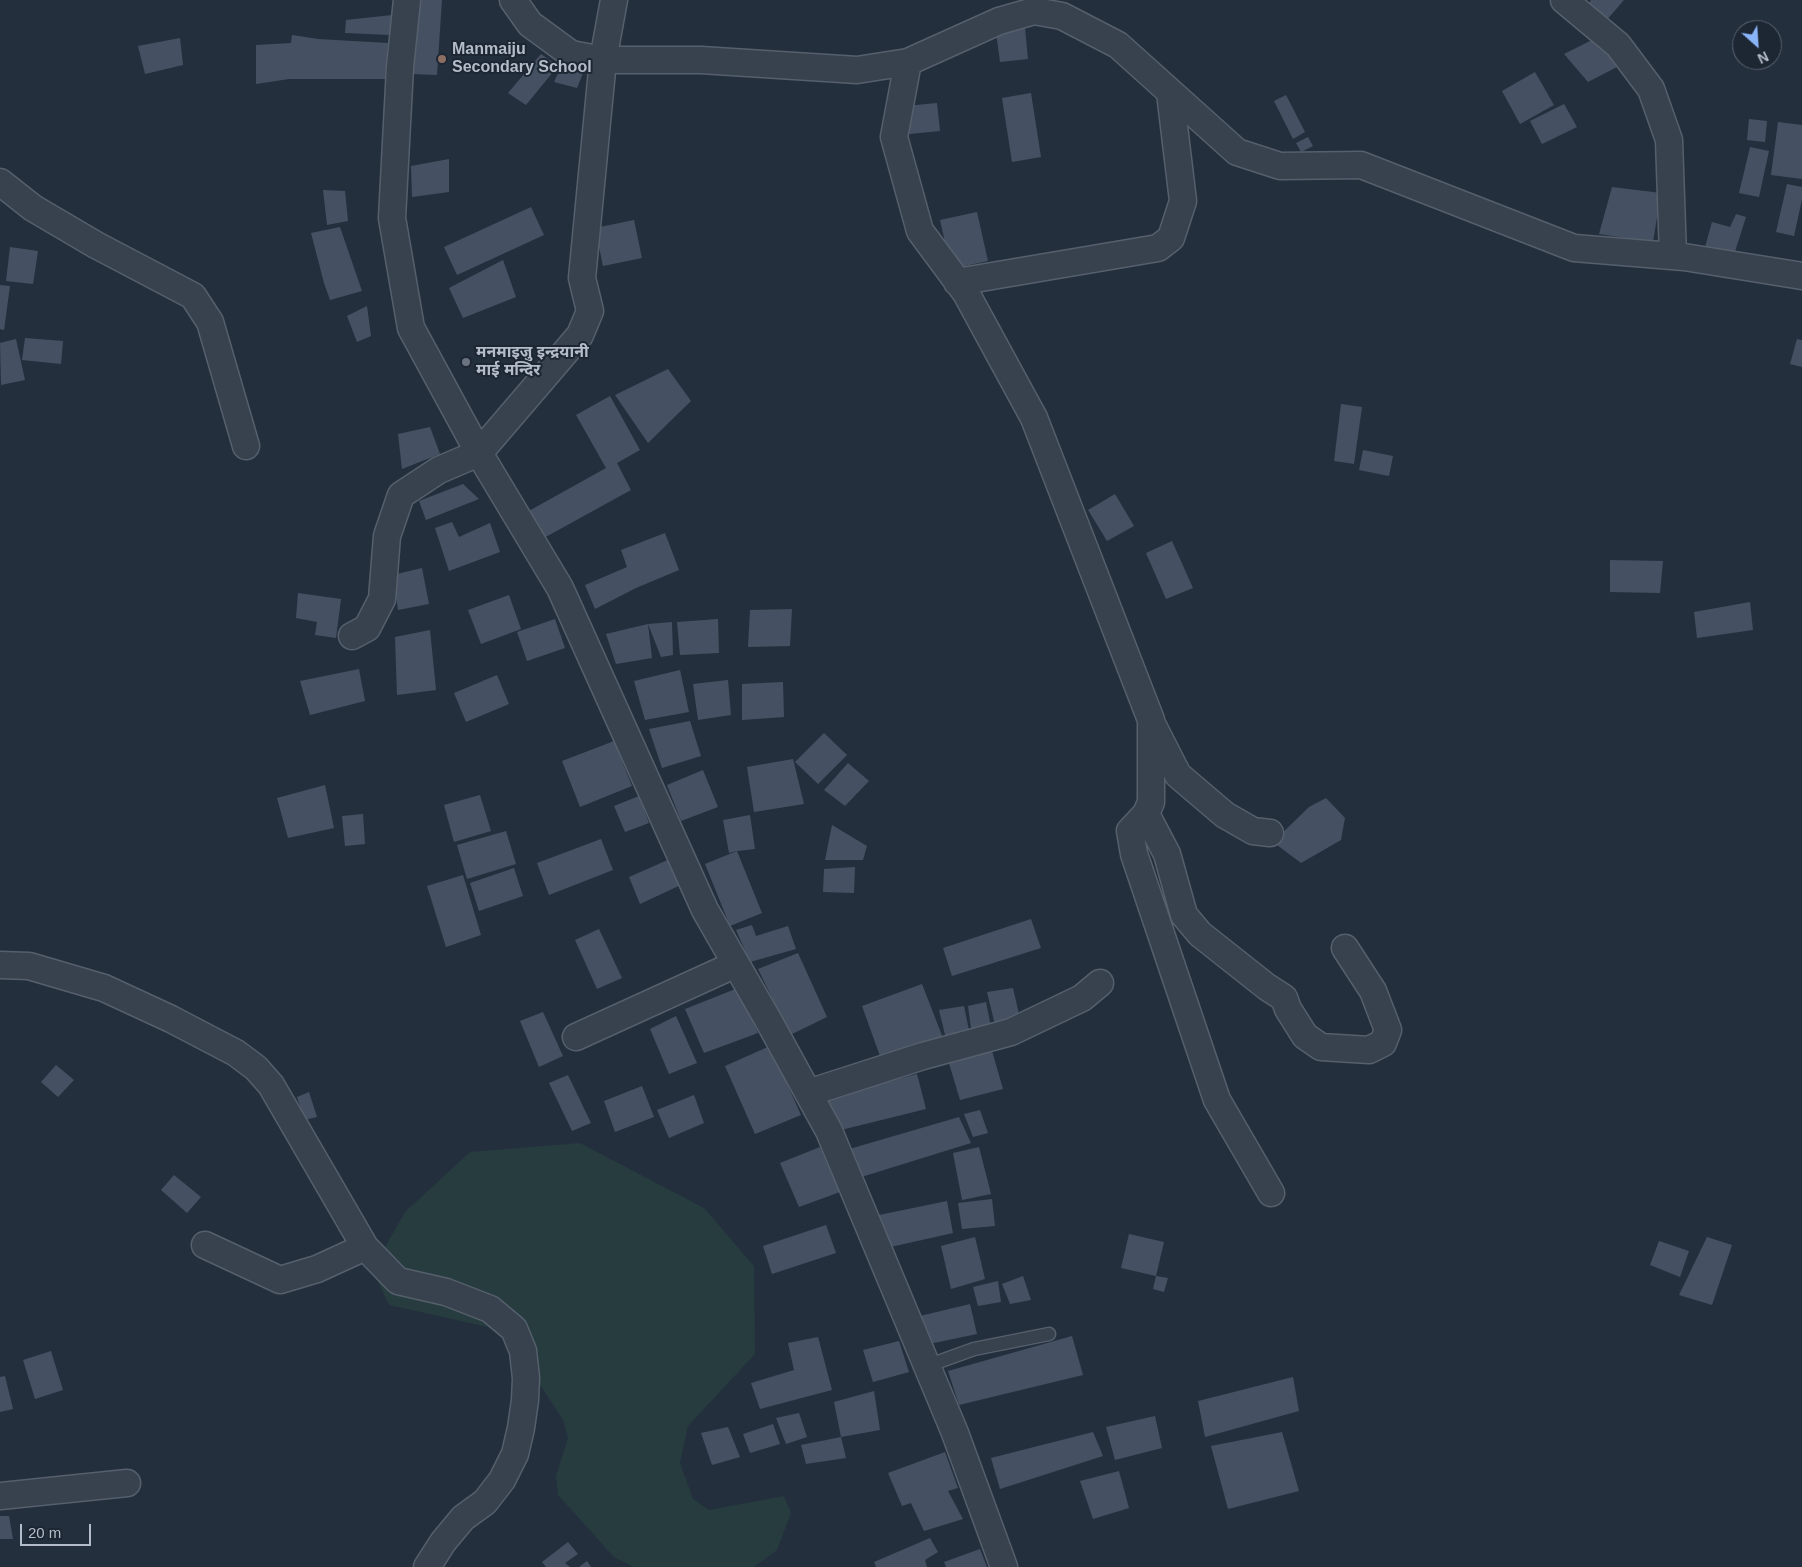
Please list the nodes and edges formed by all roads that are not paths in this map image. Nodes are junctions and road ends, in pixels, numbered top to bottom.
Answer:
1 (407, 0) edge
2 (513, 0) edge
3 (614, 0) edge
4 (1564, 0) edge
5 (603, 60) junction
6 (908, 62) junction
7 (1170, 93) junction
8 (0, 182) edge
9 (1673, 256) junction
10 (1802, 276) edge
11 (958, 282) junction
12 (246, 446) dead end
13 (479, 453) junction
14 (352, 636) dead end
15 (1151, 720) junction
16 (1146, 814) junction
17 (1270, 833) dead end
18 (1346, 948) dead end
19 (736, 964) junction
20 (0, 965) edge
21 (1100, 983) dead end
22 (576, 1037) dead end
23 (808, 1093) junction
24 (1271, 1193) dead end
25 (206, 1245) dead end
26 (365, 1247) junction
27 (1049, 1334) dead end
28 (926, 1366) junction
29 (127, 1482) dead end
30 (0, 1496) edge
31 (427, 1567) edge
32 (1004, 1567) edge

1 - 13 street
2 - 5 street
3 - 5 street
4 - 9 street
5 - 6 street
5 - 13 street
6 - 7 street
6 - 11 street
7 - 9 street
7 - 11 street
8 - 12 street
9 - 10 street
11 - 15 street
13 - 14 street
13 - 19 street
15 - 16 street
15 - 17 street
16 - 18 street
16 - 24 street
19 - 22 street
19 - 23 street
20 - 26 street
21 - 23 street
23 - 28 street
25 - 26 street
26 - 31 street
27 - 28 lane
28 - 32 street
29 - 30 street

